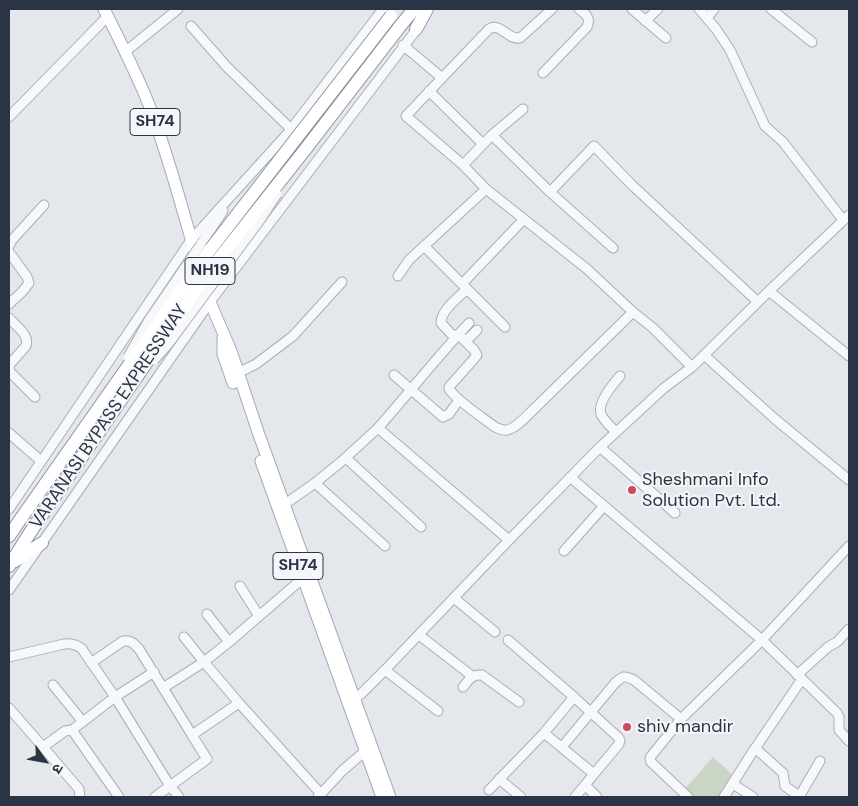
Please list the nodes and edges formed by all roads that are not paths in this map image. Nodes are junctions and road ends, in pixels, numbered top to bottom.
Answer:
1 (178, 9) edge
2 (414, 9) edge
3 (427, 9) edge
4 (432, 9) edge
5 (552, 9) edge
6 (579, 9) edge
7 (632, 9) edge
8 (658, 9) edge
9 (699, 9) edge
10 (714, 9) edge
11 (771, 9) edge
12 (387, 10) edge
13 (106, 12) edge
14 (707, 18) junction
15 (645, 21) junction
16 (191, 26) dead end
17 (416, 29) junction
18 (666, 38) dead end
19 (812, 42) dead end
20 (403, 45) junction
21 (125, 52) junction
22 (543, 73) dead end
23 (442, 78) junction
24 (429, 91) junction
25 (523, 109) dead end
26 (9, 117) edge
27 (290, 129) junction
28 (492, 135) junction
29 (483, 144) junction
30 (463, 166) junction
31 (486, 189) junction
32 (550, 192) junction
33 (44, 205) dead end
34 (846, 218) edge
35 (524, 219) junction
36 (196, 242) junction
37 (9, 246) edge
38 (424, 246) junction
39 (612, 248) dead end
40 (9, 252) edge
41 (398, 276) dead end
42 (342, 282) dead end
43 (465, 287) junction
44 (769, 291) junction
45 (210, 302) junction
46 (758, 302) junction
47 (9, 304) edge
48 (633, 312) junction
49 (9, 318) edge
50 (469, 323) dead end
51 (506, 327) dead end
52 (477, 330) dead end
53 (223, 334) junction
54 (457, 336) junction
55 (466, 342) junction
56 (704, 356) junction
57 (849, 356) edge
58 (692, 367) junction
59 (9, 368) edge
60 (238, 373) junction
61 (394, 375) dead end
62 (620, 376) dead end
63 (412, 390) junction
64 (35, 398) dead end
65 (105, 399) junction
66 (459, 400) junction
67 (378, 428) junction
68 (616, 432) junction
69 (9, 433) edge
70 (600, 447) junction
71 (346, 458) junction
72 (41, 462) junction
73 (570, 477) junction
74 (849, 480) edge
75 (315, 483) junction
76 (285, 504) junction
77 (604, 506) junction
78 (9, 509) edge
79 (675, 513) dead end
80 (421, 527) dead end
81 (9, 536) edge
82 (509, 540) junction
83 (42, 543) junction
84 (385, 546) dead end
85 (849, 546) edge
86 (564, 551) dead end
87 (9, 565) edge
88 (302, 579) junction
89 (240, 586) dead end
90 (9, 590) edge
91 (454, 598) junction
92 (207, 614) dead end
93 (259, 616) junction
94 (849, 629) edge
95 (495, 632) dead end
96 (418, 635) junction
97 (184, 637) dead end
98 (508, 640) dead end
99 (762, 640) junction
100 (229, 642) junction
101 (9, 657) edge
102 (204, 662) junction
103 (91, 663) junction
104 (385, 670) junction
105 (154, 672) junction
106 (472, 676) junction
107 (799, 677) junction
108 (53, 685) dead end
109 (163, 688) junction
110 (463, 688) dead end
111 (115, 697) junction
112 (574, 697) junction
113 (355, 698) junction
114 (519, 702) dead end
115 (239, 703) junction
116 (9, 708) edge
117 (438, 711) dead end
118 (590, 713) junction
119 (849, 716) edge
120 (681, 719) junction
121 (84, 722) junction
122 (838, 722) junction
123 (72, 730) junction
124 (544, 733) junction
125 (192, 735) junction
126 (849, 741) edge
127 (43, 747) junction
128 (562, 747) junction
129 (368, 748) junction
130 (755, 748) junction
131 (820, 761) dead end
132 (594, 774) junction
133 (499, 779) junction
134 (733, 784) junction
135 (585, 785) junction
136 (170, 786) junction
137 (489, 790) dead end
138 (319, 796) edge
139 (80, 797) edge
140 (119, 797) edge
141 (155, 797) edge
142 (178, 797) edge
143 (382, 797) edge
144 (390, 797) edge
145 (522, 797) edge
146 (574, 797) edge
147 (597, 797) edge
148 (688, 797) edge
149 (724, 797) edge
150 (753, 797) edge
151 (800, 797) edge

1 - 21 street
2 - 87 highway, VARANASI BYPASS EXPRESSWAY / NH19, bridge
3 - 17 highway
4 - 17 street
5 - 23 street
6 - 22 street
7 - 15 street
8 - 15 street
9 - 14 street
10 - 14 street
11 - 19 street
12 - 27 street
12 - 65 highway, VARANASI BYPASS EXPRESSWAY / NH19, bridge
13 - 21 main road, SH74
13 - 26 street
14 - 34 street
15 - 18 street
16 - 27 street
17 - 20 street
20 - 23 street
20 - 45 street
21 - 36 main road, SH74
23 - 24 street
24 - 29 street
24 - 30 street
25 - 28 street
27 - 36 street
28 - 29 street
28 - 32 street
29 - 30 street
30 - 31 street
31 - 35 street
31 - 38 street
32 - 39 street
32 - 46 street
33 - 37 street
34 - 44 street
35 - 43 street
35 - 48 street
36 - 45 main road, SH74
36 - 65 street, bridge
36 - 72 street
38 - 41 street
38 - 43 street
40 - 47 street
42 - 60 street
43 - 51 street
43 - 54 street
44 - 46 street
44 - 57 street
45 - 53 main road, SH74
45 - 83 street
46 - 56 street
48 - 58 street
48 - 66 street
49 - 59 street
50 - 54 street
52 - 55 street
53 - 60 main road, SH74
53 - 88 main road, SH74
54 - 55 street
54 - 63 street
55 - 66 street
56 - 58 street
56 - 74 street
58 - 68 street
59 - 64 street
60 - 76 main road, SH74
61 - 63 street
62 - 68 street
63 - 66 street
63 - 67 street
65 - 81 highway, VARANASI BYPASS EXPRESSWAY / NH19, bridge
67 - 71 street
67 - 82 street
68 - 70 street
69 - 72 street
70 - 73 street
70 - 79 street
71 - 75 street
71 - 80 street
72 - 78 street
73 - 77 street
73 - 82 street
75 - 76 street
75 - 84 street
76 - 113 main road, SH74
77 - 86 street
77 - 99 street
82 - 91 street
83 - 87 highway
83 - 90 street
85 - 99 street
88 - 93 street
88 - 129 main road, SH74
89 - 93 street
91 - 95 street
91 - 96 street
92 - 100 street
93 - 100 street
94 - 107 street
96 - 104 street
96 - 106 street
97 - 102 street
98 - 112 street
99 - 107 street
99 - 120 street
100 - 102 street
101 - 103 street
102 - 109 street
102 - 115 street
103 - 105 street
103 - 111 street
104 - 113 street
104 - 117 street
105 - 109 street
105 - 111 street
106 - 110 street
106 - 114 street
107 - 122 street
107 - 130 street
108 - 121 street
109 - 125 street
111 - 121 street
111 - 136 street
112 - 118 street
112 - 124 street
113 - 129 main road, SH74
115 - 125 street
115 - 138 street
116 - 127 street
118 - 120 street
118 - 128 street
118 - 132 street
119 - 122 street
120 - 148 street
121 - 123 street
122 - 126 street
123 - 127 street
123 - 140 street
124 - 128 street
124 - 133 street
125 - 136 street
127 - 139 street
128 - 132 street
129 - 138 street
129 - 143 main road, SH74
129 - 144 main road, SH74
130 - 134 street
130 - 151 street
131 - 151 street
132 - 135 street
133 - 137 street
133 - 145 street
134 - 149 street
134 - 150 street
135 - 146 street
135 - 147 street
136 - 141 street
136 - 142 street

